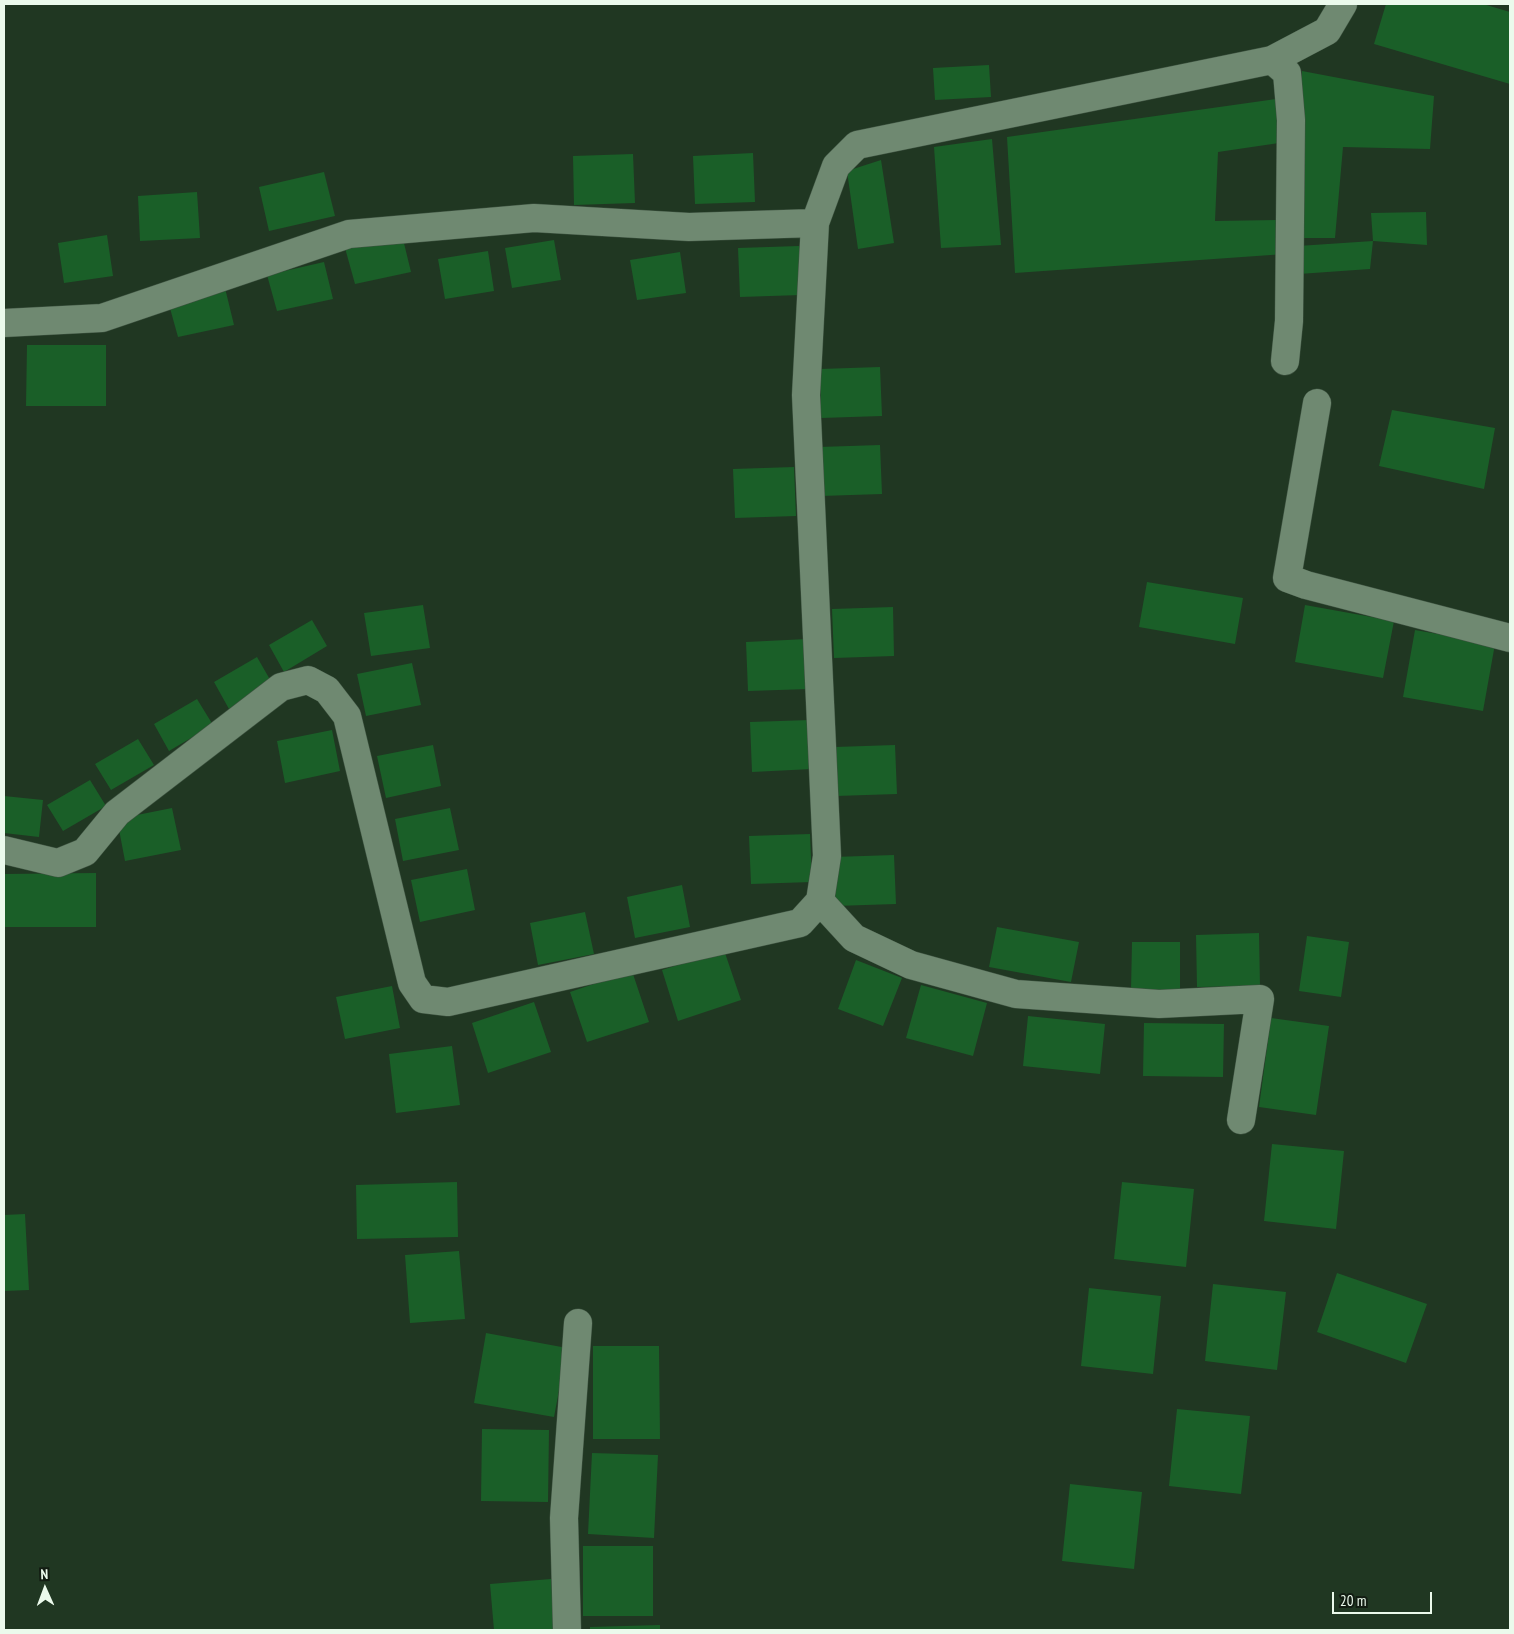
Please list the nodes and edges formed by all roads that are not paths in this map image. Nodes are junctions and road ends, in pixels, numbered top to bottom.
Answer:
1 (1343, 4) edge
2 (1272, 60) junction
3 (814, 223) junction
4 (4, 323) edge
5 (1285, 361) dead end
6 (1317, 402) dead end
7 (1510, 638) edge
8 (4, 850) edge
9 (820, 901) junction
10 (1241, 1120) dead end
11 (578, 1323) dead end
12 (567, 1630) edge

1 - 2 street
2 - 3 street
2 - 5 street
3 - 4 street
3 - 9 street
6 - 7 street
8 - 9 street
9 - 10 street
11 - 12 street

